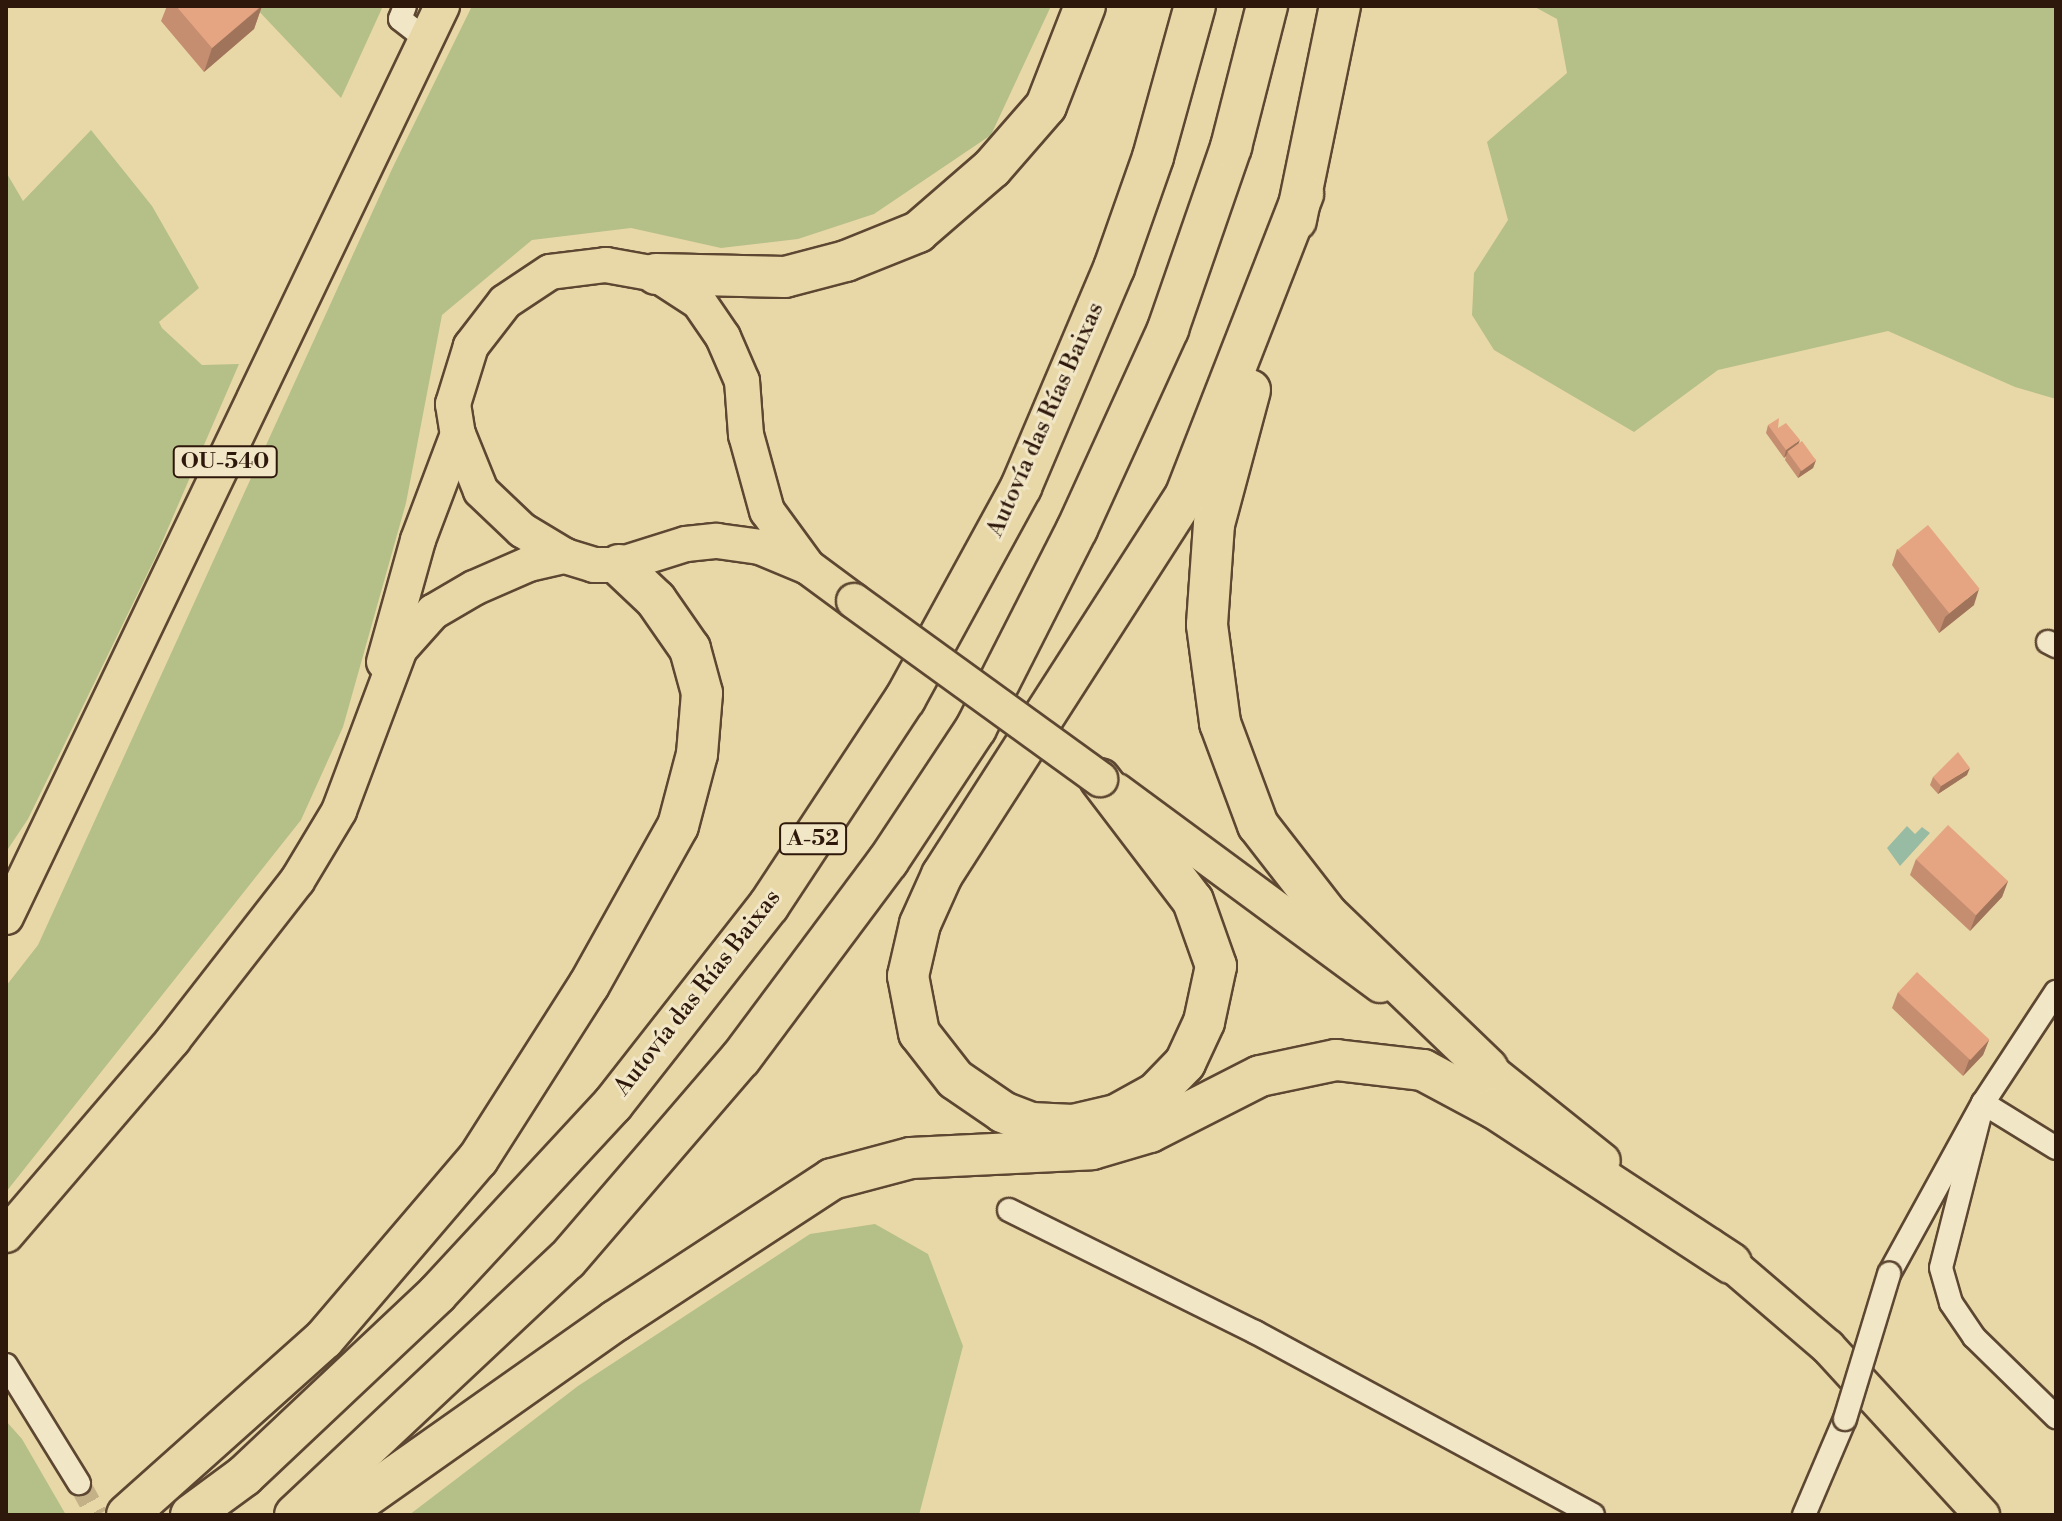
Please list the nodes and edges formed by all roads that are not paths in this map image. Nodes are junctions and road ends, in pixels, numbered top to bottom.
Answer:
1 (405, 6) edge
2 (442, 6) edge
3 (1085, 6) edge
4 (1195, 6) edge
5 (1267, 6) edge
6 (1340, 6) edge
7 (426, 39) junction
8 (1303, 194) junction
9 (656, 274) junction
10 (458, 434) junction
11 (565, 556) junction
12 (619, 565) junction
13 (808, 567) junction
14 (374, 713) junction
15 (1100, 779) junction
16 (6, 917) edge
17 (2056, 992) edge
18 (1488, 1069) junction
19 (1983, 1103) junction
20 (2056, 1148) edge
21 (1009, 1210) dead end
22 (6, 1235) edge
23 (1731, 1263) junction
24 (8, 1370) edge
25 (2056, 1417) edge
26 (79, 1483) tunnel mouth
27 (127, 1515) edge
28 (191, 1515) edge
29 (295, 1515) edge
30 (340, 1515) edge
31 (1593, 1515) edge
32 (1804, 1515) edge
33 (1982, 1515) edge

1 - 7 street
2 - 7 main road, OU-540
3 - 9 highway
4 - 28 highway, Autovía das Rías Baixas / A-52
5 - 29 highway, A-52
6 - 8 highway
7 - 16 main road, OU-540
8 - 15 highway
8 - 18 highway
9 - 10 main road
9 - 13 main road
10 - 11 main road
10 - 14 main road
11 - 12 main road
11 - 14 main road
12 - 13 main road
12 - 27 highway
13 - 15 main road, bridge
14 - 22 main road
15 - 18 main road
17 - 19 street
18 - 23 main road
19 - 20 street
19 - 25 street
19 - 32 street, bridge
21 - 31 street
23 - 30 highway
23 - 33 main road
24 - 26 street

